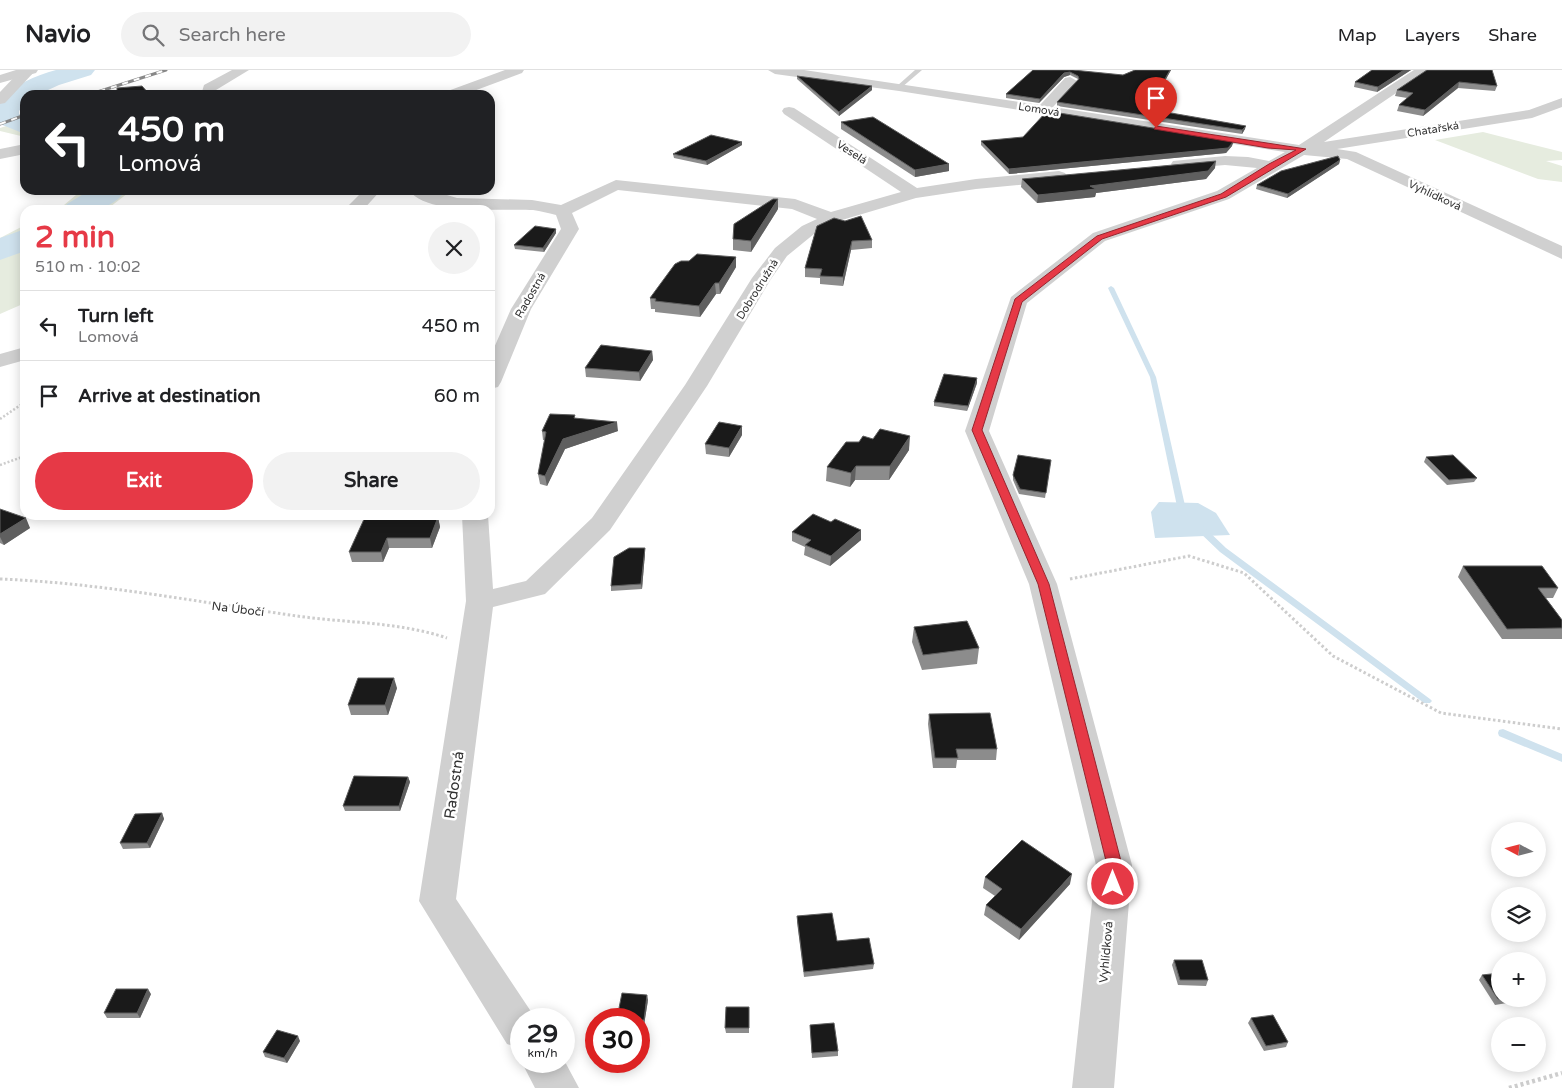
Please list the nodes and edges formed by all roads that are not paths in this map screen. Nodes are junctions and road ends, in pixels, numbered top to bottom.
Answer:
1 (30, 70) edge
2 (242, 70) edge
3 (517, 70) edge
4 (775, 70) edge
5 (919, 70) edge
6 (1424, 70) edge
7 (0, 79) edge
8 (1070, 81) edge
9 (899, 87) junction
10 (209, 90) edge
11 (463, 90) edge
12 (0, 100) edge
13 (1562, 102) edge
14 (1044, 109) junction
15 (789, 111) dead end
16 (1303, 149) junction
17 (20, 150) edge
18 (0, 154) edge
19 (1159, 166) edge
20 (1271, 166) junction
21 (1082, 174) edge
22 (914, 193) junction
23 (368, 195) edge
24 (424, 195) edge
25 (358, 205) edge
26 (563, 211) junction
27 (832, 218) junction
28 (1562, 253) edge
29 (20, 355) edge
30 (0, 361) edge
31 (495, 370) edge
32 (475, 520) edge
33 (480, 601) junction
34 (510, 1014) edge
35 (548, 1073) edge
36 (558, 1088) edge
37 (1093, 1088) edge

1 - 7 street
1 - 12 street
2 - 10 street
3 - 11 street
4 - 9 street, Lomová
5 - 9 lane
6 - 16 street, Vyhlídková
8 - 14 street
9 - 14 street, Lomová
13 - 16 street, Chatařská
14 - 16 street, Lomová
15 - 22 street, Veselá
16 - 20 street, Vyhlídková
16 - 28 street, Vyhlídková
17 - 18 street
19 - 20 street
20 - 37 street, Vyhlídková
21 - 22 street, Dobrodružná
22 - 27 street, Dobrodružná
23 - 25 street
24 - 26 street
26 - 27 street
26 - 31 street, Radostná
27 - 33 street, Dobrodružná
29 - 30 street
32 - 33 street, Radostná
33 - 34 street, Radostná
35 - 36 street

